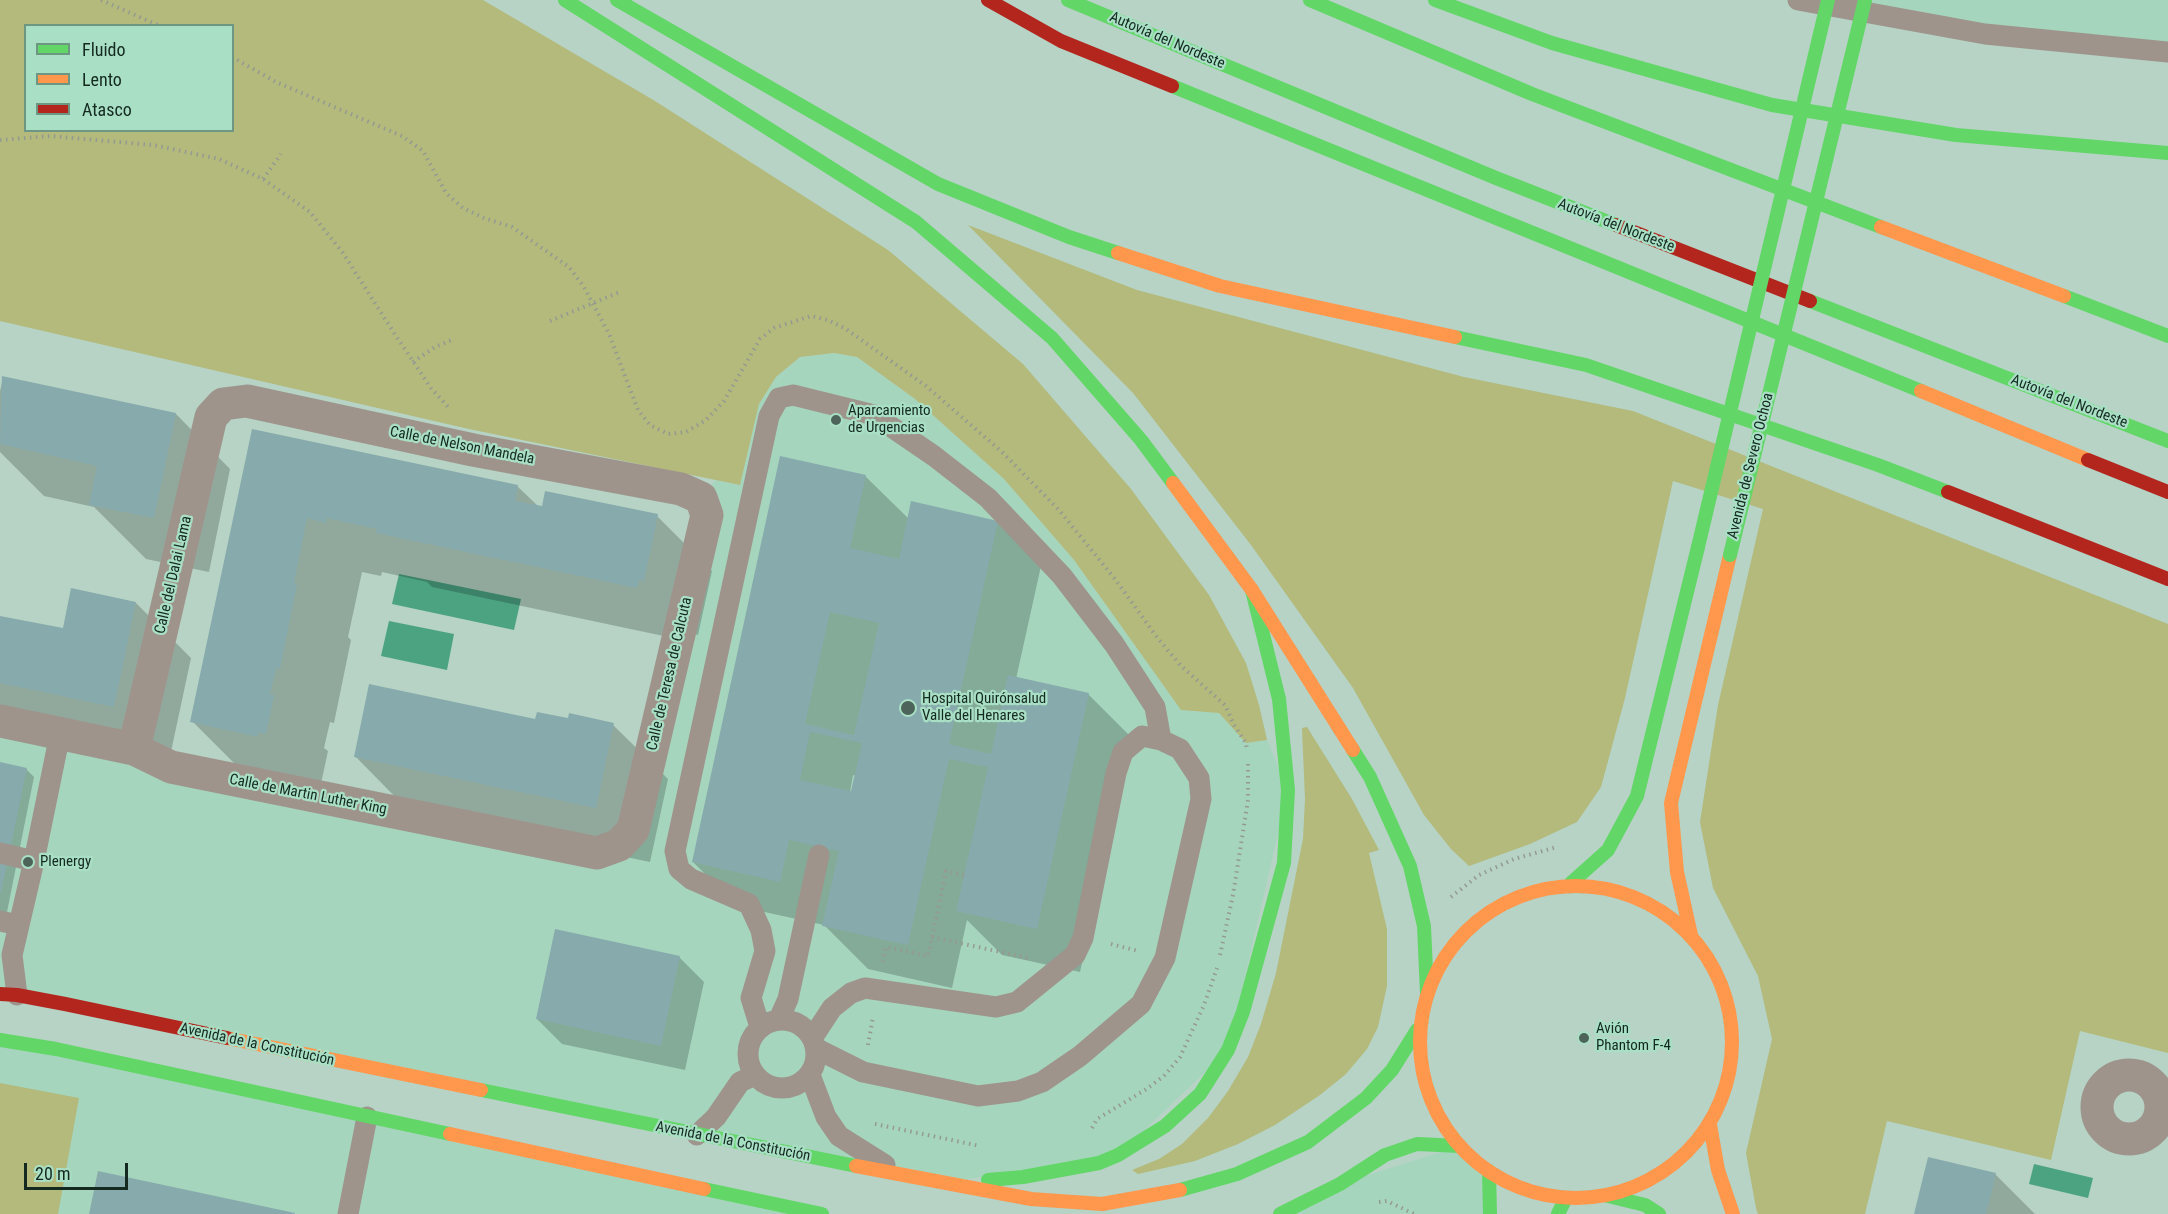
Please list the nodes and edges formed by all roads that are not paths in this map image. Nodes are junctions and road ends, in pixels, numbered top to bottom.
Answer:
1 (565, 0) edge
2 (617, 0) edge
3 (988, 0) edge
4 (1068, 0) edge
5 (1310, 0) edge
6 (1434, 0) edge
7 (1798, 0) edge
8 (1828, 0) edge
9 (1864, 0) edge
10 (2168, 52) edge
11 (2168, 153) edge
12 (2168, 336) edge
13 (223, 404) joint
14 (2168, 441) edge
15 (2168, 492) edge
16 (701, 498) joint
17 (2168, 579) edge
18 (1252, 590) junction
19 (0, 721) edge
20 (60, 734) junction
21 (1161, 740) junction
22 (134, 750) junction
23 (619, 845) joint
24 (0, 853) edge
25 (819, 855) dead end
26 (34, 861) junction
27 (1571, 883) junction
28 (9, 923) edge
29 (1691, 935) junction
30 (1426, 993) junction
31 (8, 995) edge
32 (769, 1023) junction
33 (1417, 1030) junction
34 (0, 1040) edge
35 (815, 1043) junction
36 (755, 1075) junction
37 (810, 1075) junction
38 (367, 1117) junction
39 (1710, 1125) junction
40 (697, 1135) junction
41 (1460, 1146) junction
42 (1489, 1171) junction
43 (899, 1173) junction
44 (949, 1182) junction
45 (1608, 1196) junction
46 (1566, 1198) junction
47 (727, 1204) edge
48 (348, 1214) edge
49 (822, 1214) edge
50 (1280, 1214) edge
51 (1490, 1214) edge
52 (1558, 1214) edge
53 (1659, 1214) edge
54 (1733, 1214) edge

1 - 18 main road
2 - 17 main road
3 - 15 main road
4 - 14 main road, Autovía del Nordeste
5 - 12 main road
6 - 11 main road
7 - 10 lane
8 - 27 main road, bridge
9 - 29 main road, Avenida de Severo Ochoa, bridge
13 - 16 street, Calle de Nelson Mandela
13 - 22 street, Calle del Dalai Lama
16 - 23 street, Calle de Teresa de Calcuta
18 - 30 main road
18 - 44 main road
19 - 20 street, Calle de Martin Luther King
20 - 22 street, Calle de Martin Luther King
20 - 26 lane
21 - 32 lane
21 - 35 lane
21 - 35 lane
22 - 23 street, Calle de Martin Luther King
24 - 26 lane
25 - 32 lane
26 - 28 lane
27 - 29 main road
27 - 30 main road
28 - 31 lane
29 - 39 main road
30 - 33 main road
31 - 40 main road, Avenida de la Constitución
32 - 35 lane
32 - 36 lane
33 - 41 main road
33 - 44 main road, Avenida de la Constitución
34 - 38 main road
35 - 37 lane
36 - 37 lane
36 - 40 lane
37 - 43 lane
38 - 47 main road
38 - 48 lane
39 - 45 main road
39 - 54 main road
40 - 43 main road, Avenida de la Constitución
41 - 42 main road
41 - 50 main road
42 - 46 main road
42 - 51 main road
43 - 44 main road, Avenida de la Constitución
45 - 46 main road
45 - 53 main road
46 - 52 main road
47 - 49 main road

